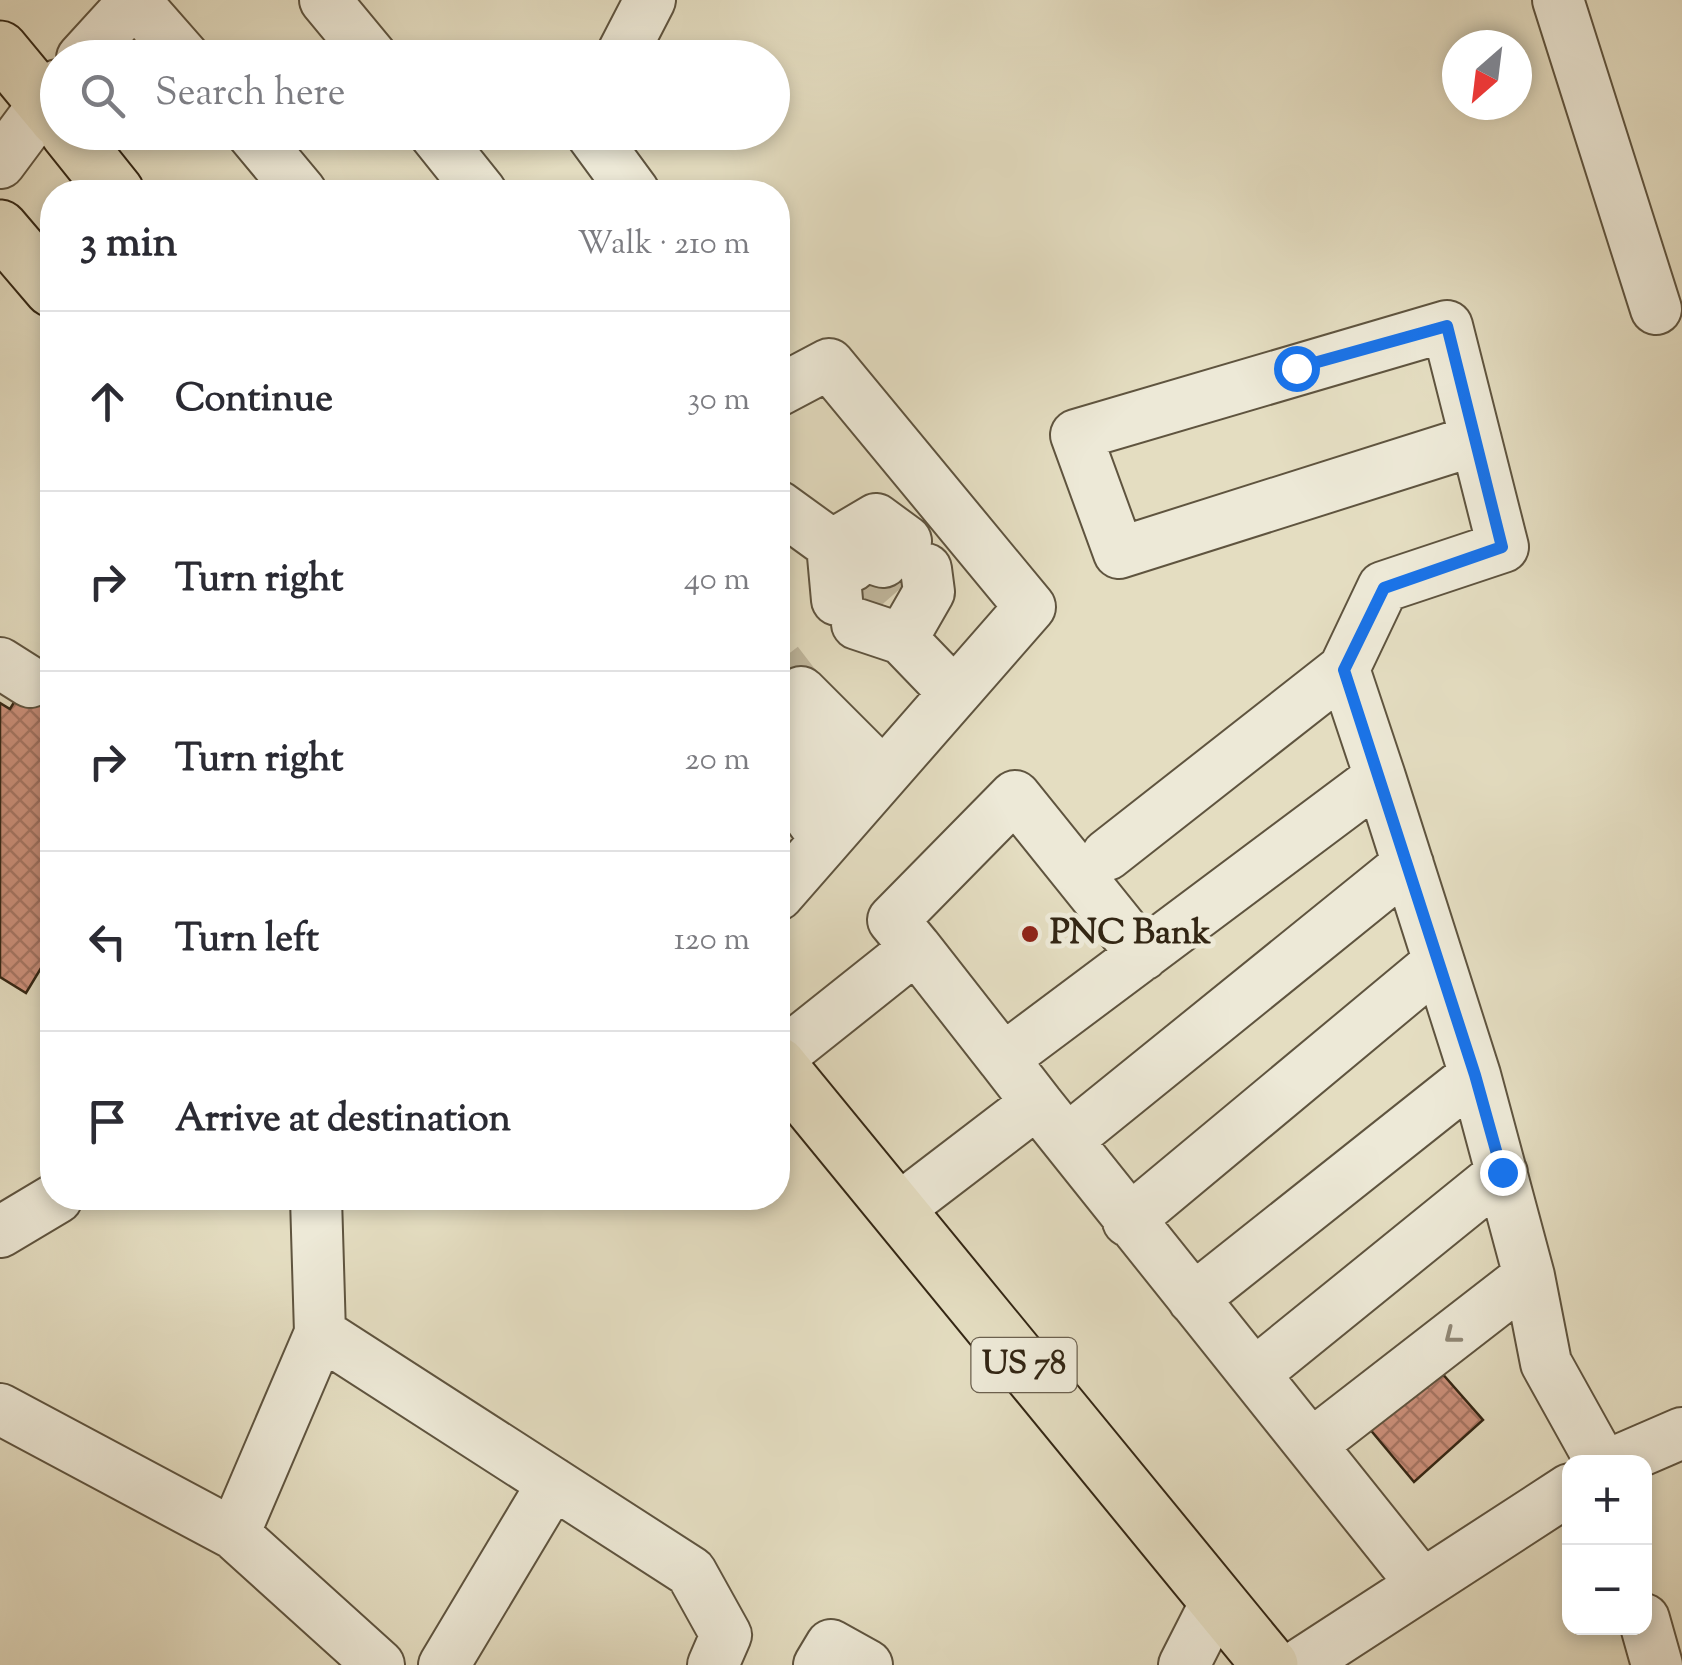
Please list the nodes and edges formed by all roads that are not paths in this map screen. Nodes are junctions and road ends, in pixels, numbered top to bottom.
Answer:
1 (135, 0) edge
2 (325, 0) edge
3 (650, 0) edge
4 (1558, 0) edge
5 (98, 40) edge
6 (169, 40) edge
7 (358, 40) edge
8 (629, 40) edge
9 (0, 49) edge
10 (40, 91) edge
11 (40, 125) edge
12 (86, 150) edge
13 (266, 150) edge
14 (447, 150) edge
15 (603, 150) edge
16 (0, 163) edge
17 (107, 180) edge
18 (292, 180) edge
19 (471, 180) edge
20 (625, 180) edge
21 (0, 228) edge
22 (40, 274) edge
23 (1656, 309) dead end
24 (790, 386) edge
25 (1476, 440) junction
26 (790, 515) edge
27 (1344, 670) junction
28 (954, 693) junction
29 (791, 731) edge
30 (1380, 777) junction
31 (854, 808) junction
32 (1107, 855) dead end
33 (1408, 864) junction
34 (790, 881) edge
35 (916, 948) junction
36 (1142, 955) junction
37 (1439, 962) junction
38 (790, 1052) edge
39 (1003, 1059) junction
40 (1475, 1075) junction
41 (790, 1077) edge
42 (1052, 1121) junction
43 (1502, 1172) junction
44 (40, 1208) edge
45 (316, 1210) edge
46 (897, 1210) junction
47 (1128, 1221) junction
48 (0, 1232) edge
49 (1529, 1276) junction
50 (1193, 1299) junction
51 (320, 1333) junction
52 (1254, 1374) junction
53 (0, 1409) edge
54 (1682, 1433) edge
55 (1311, 1446) junction
56 (1598, 1455) edge
57 (1631, 1455) edge
58 (553, 1483) junction
59 (1562, 1494) edge
60 (234, 1534) junction
61 (1421, 1583) junction
62 (1217, 1600) junction
63 (1649, 1635) edge
64 (379, 1665) edge
65 (444, 1665) edge
66 (713, 1665) edge
67 (819, 1665) edge
68 (867, 1665) edge
69 (1184, 1665) edge
70 (1270, 1665) edge
71 (1300, 1665) edge
72 (1657, 1665) edge

1 - 5 street
1 - 6 street
2 - 7 street
3 - 8 street
4 - 23 street
9 - 10 main road
11 - 16 street
12 - 17 main road
13 - 18 street
14 - 19 street
15 - 20 street
21 - 22 main road
24 - 28 street
25 - 25 street
25 - 27 street
26 - 28 street
27 - 30 street
27 - 32 street
28 - 31 street
29 - 31 street
29 - 31 street
30 - 33 street
30 - 36 street
31 - 34 street
33 - 37 street
33 - 42 street
35 - 36 street
35 - 38 street
35 - 39 street
36 - 39 street
37 - 40 street
37 - 47 street
39 - 42 street
40 - 43 street
40 - 50 street
41 - 46 main road, US 78
42 - 46 street
42 - 47 street
43 - 49 street
43 - 52 street
44 - 48 street
45 - 51 street
46 - 62 main road, US 78
47 - 50 street
49 -> 55 street
49 - 56 street
50 - 52 street
51 - 58 street
51 - 60 street
52 - 55 street
53 - 60 street
54 - 57 street
55 - 61 street
58 - 65 street
58 - 66 street
59 - 61 street
60 - 64 street
61 - 71 street
62 - 69 street
62 - 70 main road, US 78
63 - 72 street
67 - 68 street

